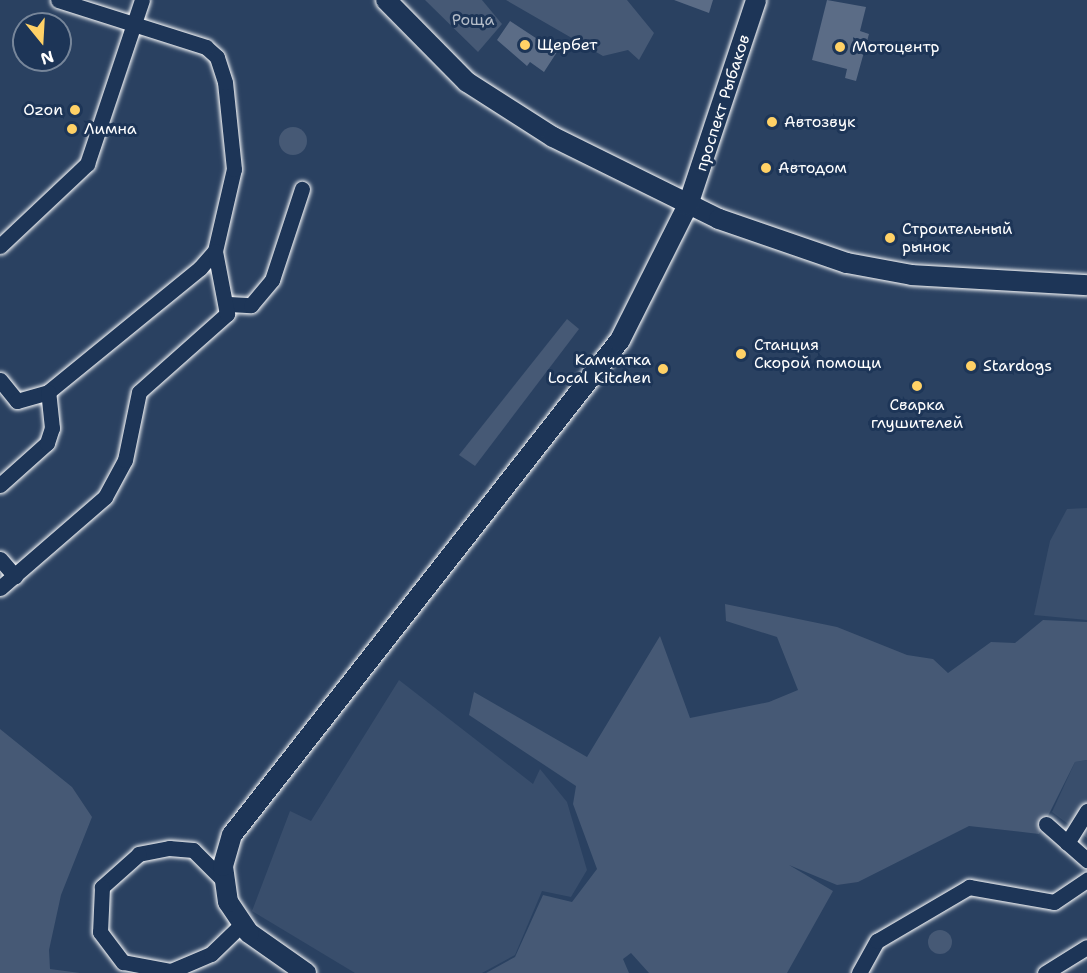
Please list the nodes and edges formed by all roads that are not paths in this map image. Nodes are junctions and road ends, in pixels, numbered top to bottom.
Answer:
1 (58, 0) edge
2 (142, 0) edge
3 (386, 0) edge
4 (756, 0) edge
5 (135, 22) junction
6 (302, 189) dead end
7 (688, 205) junction
8 (0, 246) edge
9 (215, 251) junction
10 (1087, 285) edge
11 (229, 304) junction
12 (0, 380) edge
13 (48, 392) junction
14 (0, 485) edge
15 (0, 559) edge
16 (15, 576) junction
17 (0, 588) edge
18 (1087, 811) edge
19 (1046, 824) dead end
20 (1067, 843) junction
21 (1087, 860) edge
22 (222, 879) junction
23 (1087, 880) edge
24 (242, 924) junction
25 (1087, 947) edge
26 (306, 973) edge
27 (859, 973) edge
28 (1045, 973) edge

1 - 5 street
2 - 5 street
3 - 7 main road
4 - 7 main road, проспект Рыбаков
5 - 8 street
5 - 9 street
6 - 11 street
7 - 10 main road
7 - 22 main road, проспект Рыбаков
9 - 11 street
9 - 13 street
11 - 16 street
12 - 13 street
13 - 14 street
15 - 16 street
16 - 17 street
18 - 20 street
19 - 20 street
20 - 21 street
22 - 24 main road
22 - 24 street
23 - 27 street
24 - 26 main road
25 - 28 street

